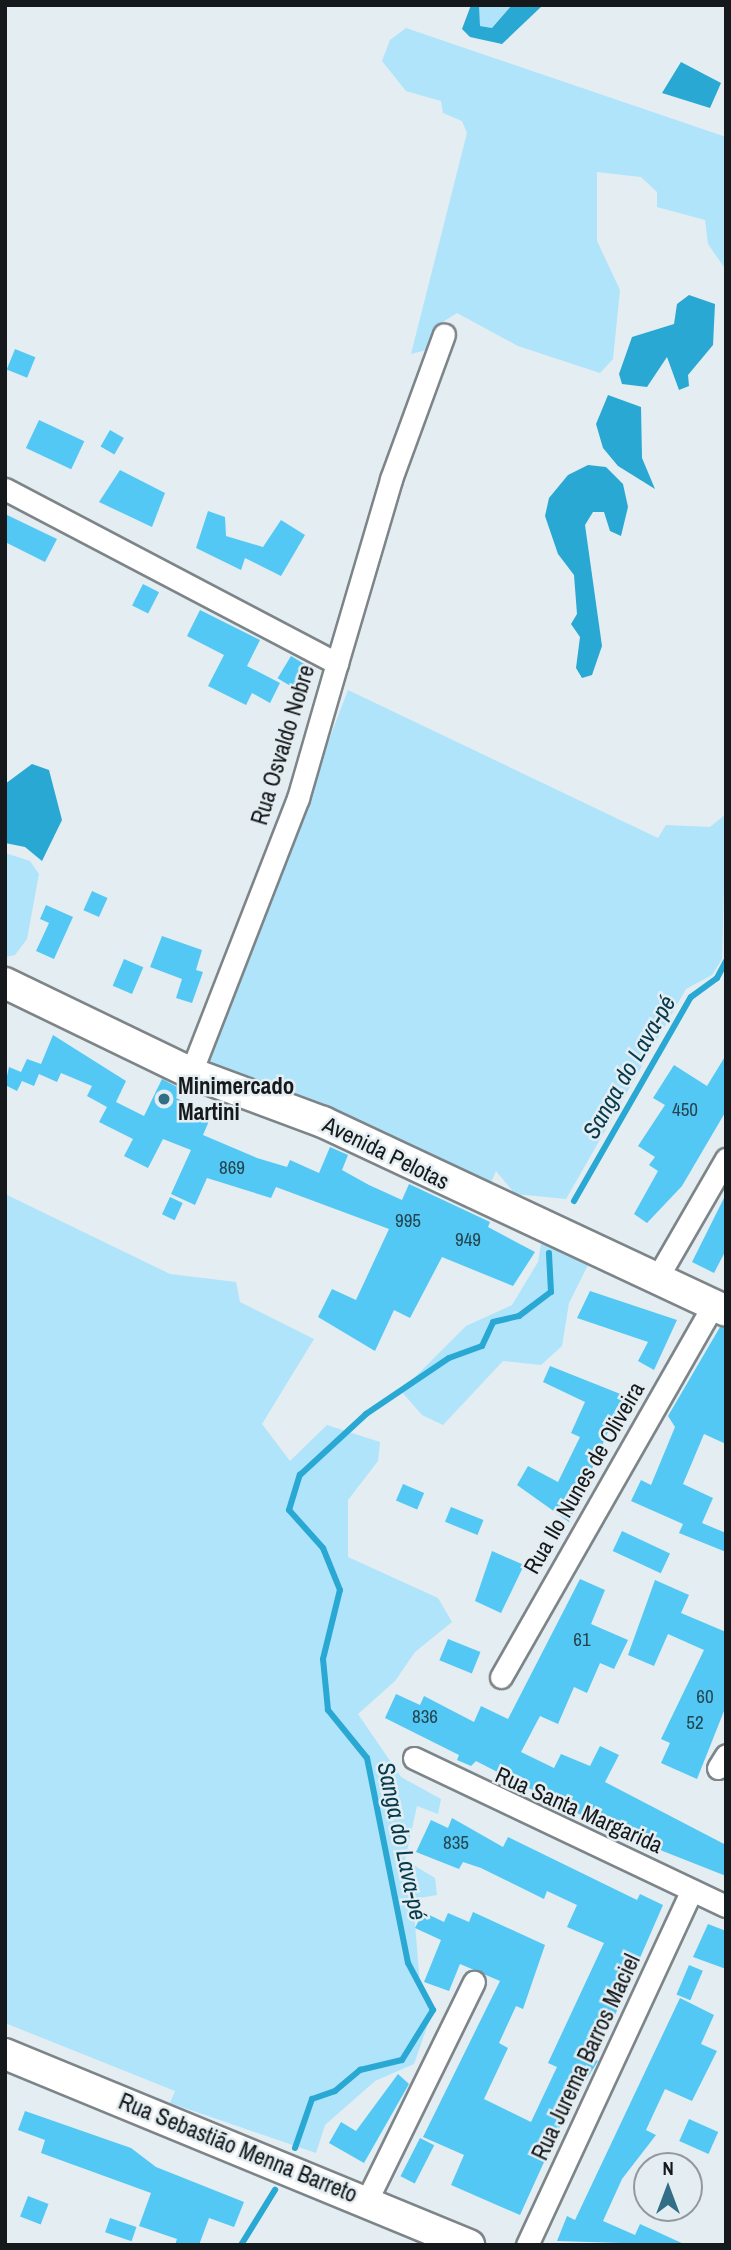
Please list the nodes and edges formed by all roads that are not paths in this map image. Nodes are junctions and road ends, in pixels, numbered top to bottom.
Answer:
1 (444, 334) dead end
2 (5, 489) edge
3 (337, 663) junction
4 (5, 984) edge
5 (191, 1073) junction
6 (726, 1159) edge
7 (656, 1280) junction
8 (720, 1308) edge
9 (501, 1677) dead end
10 (414, 1758) dead end
11 (692, 1890) junction
12 (726, 1906) edge
13 (474, 1982) dead end
14 (5, 2054) edge
15 (368, 2200) junction
16 (469, 2245) edge
17 (527, 2245) edge

1 - 3 street
2 - 3 street, Rua Osvaldo Nobre
3 - 5 street, Rua Osvaldo Nobre
4 - 5 street, Avenida Pelotas
5 - 7 street, Avenida Pelotas
6 - 7 street
7 - 8 street, Avenida Pelotas
8 - 9 street, Rua Ilo Nunes de Oliveira
10 - 11 street, Rua Santa Margarida
11 - 12 street, Rua Santa Margarida
11 - 17 street, Rua Jurema Barros Maciel
13 - 15 street
14 - 15 street, Rua Sebastião Menna Barreto
15 - 16 street, Rua Sebastião Menna Barreto

